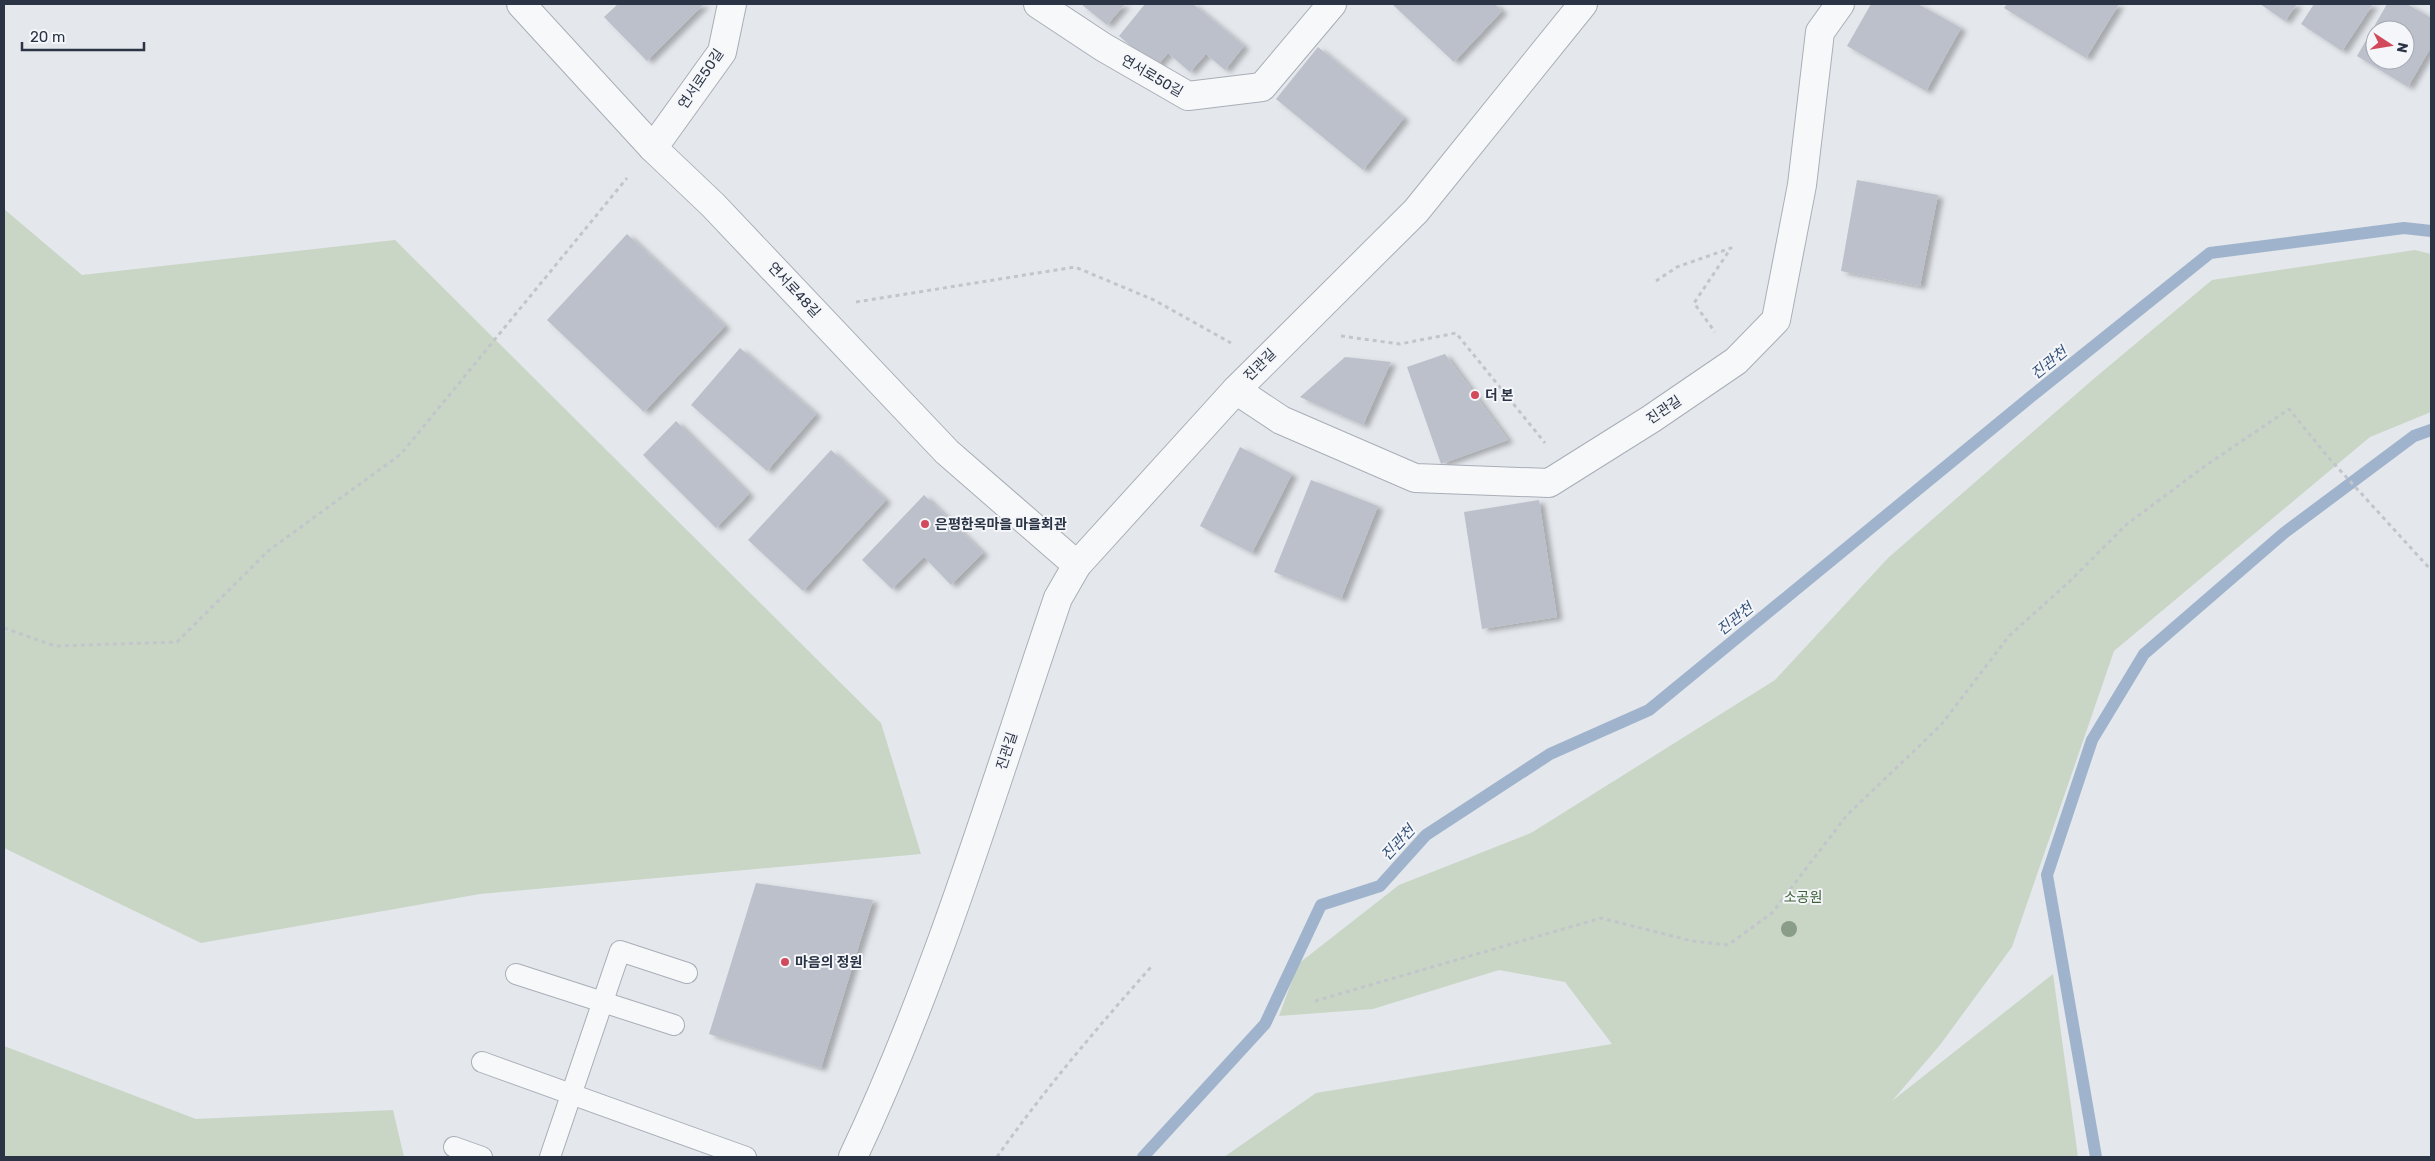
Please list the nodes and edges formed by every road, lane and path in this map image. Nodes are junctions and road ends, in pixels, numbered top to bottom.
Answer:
1 (521, 4) edge
2 (732, 4) edge
3 (1038, 4) edge
4 (1332, 4) edge
5 (1582, 4) edge
6 (1840, 4) edge
7 (653, 148) junction
8 (627, 178) dead end
9 (1656, 281) dead end
10 (849, 304) dead end
11 (1340, 336) dead end
12 (1234, 345) dead end
13 (1736, 360) junction
14 (1236, 390) junction
15 (1568, 472) junction
16 (1077, 565) junction
17 (2431, 570) edge
18 (4, 628) edge
19 (1151, 967) dead end
20 (687, 973) dead end
21 (516, 974) dead end
22 (603, 1001) junction
23 (1315, 1001) dead end
24 (674, 1025) dead end
25 (482, 1062) dead end
26 (572, 1095) junction
27 (454, 1147) dead end
28 (482, 1157) edge
29 (550, 1157) edge
30 (746, 1157) edge
31 (853, 1157) edge
32 (997, 1157) edge

1 - 7 street, 연서로48길
2 - 7 street, 연서로50길
3 - 4 street, 연서로50길
5 - 14 street, 진관길
6 - 13 street, 진관길
7 - 16 street, 연서로48길
8 - 18 path
9 - 13 path
10 - 12 path
11 - 15 path
13 - 15 street, 진관길
14 - 15 street, 진관길
14 - 16 street, 진관길
16 - 31 street, 진관길
17 - 23 path
19 - 32 path
20 - 22 lane
21 - 22 lane
22 - 24 lane
22 - 26 lane
25 - 26 lane
26 - 29 lane
26 - 30 lane
27 - 28 lane

